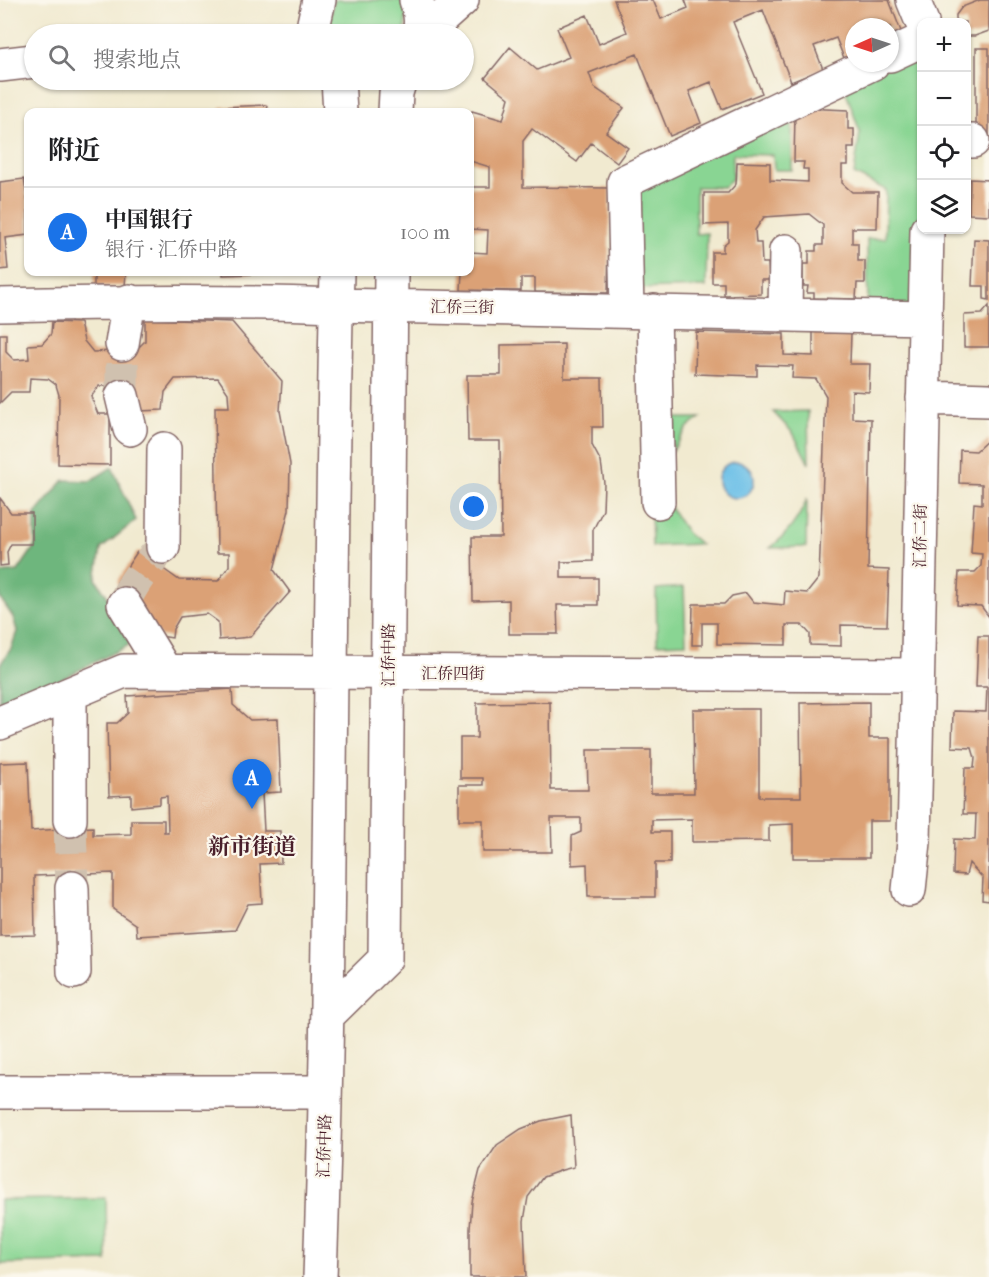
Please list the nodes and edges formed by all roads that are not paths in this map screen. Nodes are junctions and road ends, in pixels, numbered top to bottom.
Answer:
1 (319, 0) edge
2 (416, 0) edge
3 (462, 0) edge
4 (913, 0) edge
5 (920, 18) edge
6 (314, 24) edge
7 (421, 24) edge
8 (435, 24) edge
9 (917, 41) edge
10 (899, 50) edge
11 (24, 62) edge
12 (0, 65) edge
13 (854, 72) edge
14 (339, 90) edge
15 (397, 90) edge
16 (340, 108) edge
17 (395, 108) edge
18 (927, 234) edge
19 (786, 251) dead end
20 (336, 276) edge
21 (391, 276) edge
22 (129, 301) junction
23 (0, 305) edge
24 (336, 305) junction
25 (390, 306) junction
26 (640, 311) junction
27 (785, 314) junction
28 (925, 318) junction
29 (122, 344) tunnel mouth
30 (122, 396) tunnel mouth
31 (923, 398) junction
32 (989, 400) edge
33 (130, 429) dead end
34 (164, 449) dead end
35 (658, 502) dead end
36 (163, 547) tunnel mouth
37 (124, 604) dead end
38 (165, 671) junction
39 (330, 671) junction
40 (388, 673) junction
41 (917, 675) junction
42 (70, 694) junction
43 (0, 723) edge
44 (70, 820) tunnel mouth
45 (72, 888) tunnel mouth
46 (909, 890) dead end
47 (74, 972) dead end
48 (328, 1015) junction
49 (0, 1092) edge
50 (326, 1092) junction
51 (320, 1277) edge

1 - 6 street
2 - 7 street
3 - 8 street
4 - 5 street
9 - 10 street
11 - 12 street
13 - 26 street
14 - 16 street
15 - 17 street
18 - 28 street, 汇侨二街
19 - 27 street
20 - 24 street, 汇侨中路
21 - 25 street, 汇侨中路
22 - 23 street, 汇侨三街
22 - 24 street, 汇侨三街
22 - 29 street
24 - 25 street, 汇侨三街
24 - 39 street, 汇侨中路
25 - 26 street, 汇侨三街
25 - 40 street, 汇侨中路
26 - 27 street, 汇侨三街
26 - 35 street
27 - 28 street, 汇侨三街
28 - 31 street, 汇侨二街
30 - 33 street
31 - 32 street
31 - 41 street, 汇侨二街
34 - 36 street
37 - 38 street
38 - 39 street, 汇侨四街
38 - 42 street, 汇侨四街
39 - 40 street, 汇侨四街
39 - 48 street, 汇侨中路
40 - 41 street, 汇侨四街
40 - 48 street, 汇侨中路
41 - 46 street, 汇侨二街
42 - 43 street, 汇侨四街
42 - 44 street
45 - 47 street
48 - 50 street, 汇侨中路
49 - 50 street
50 - 51 street, 汇侨中路

